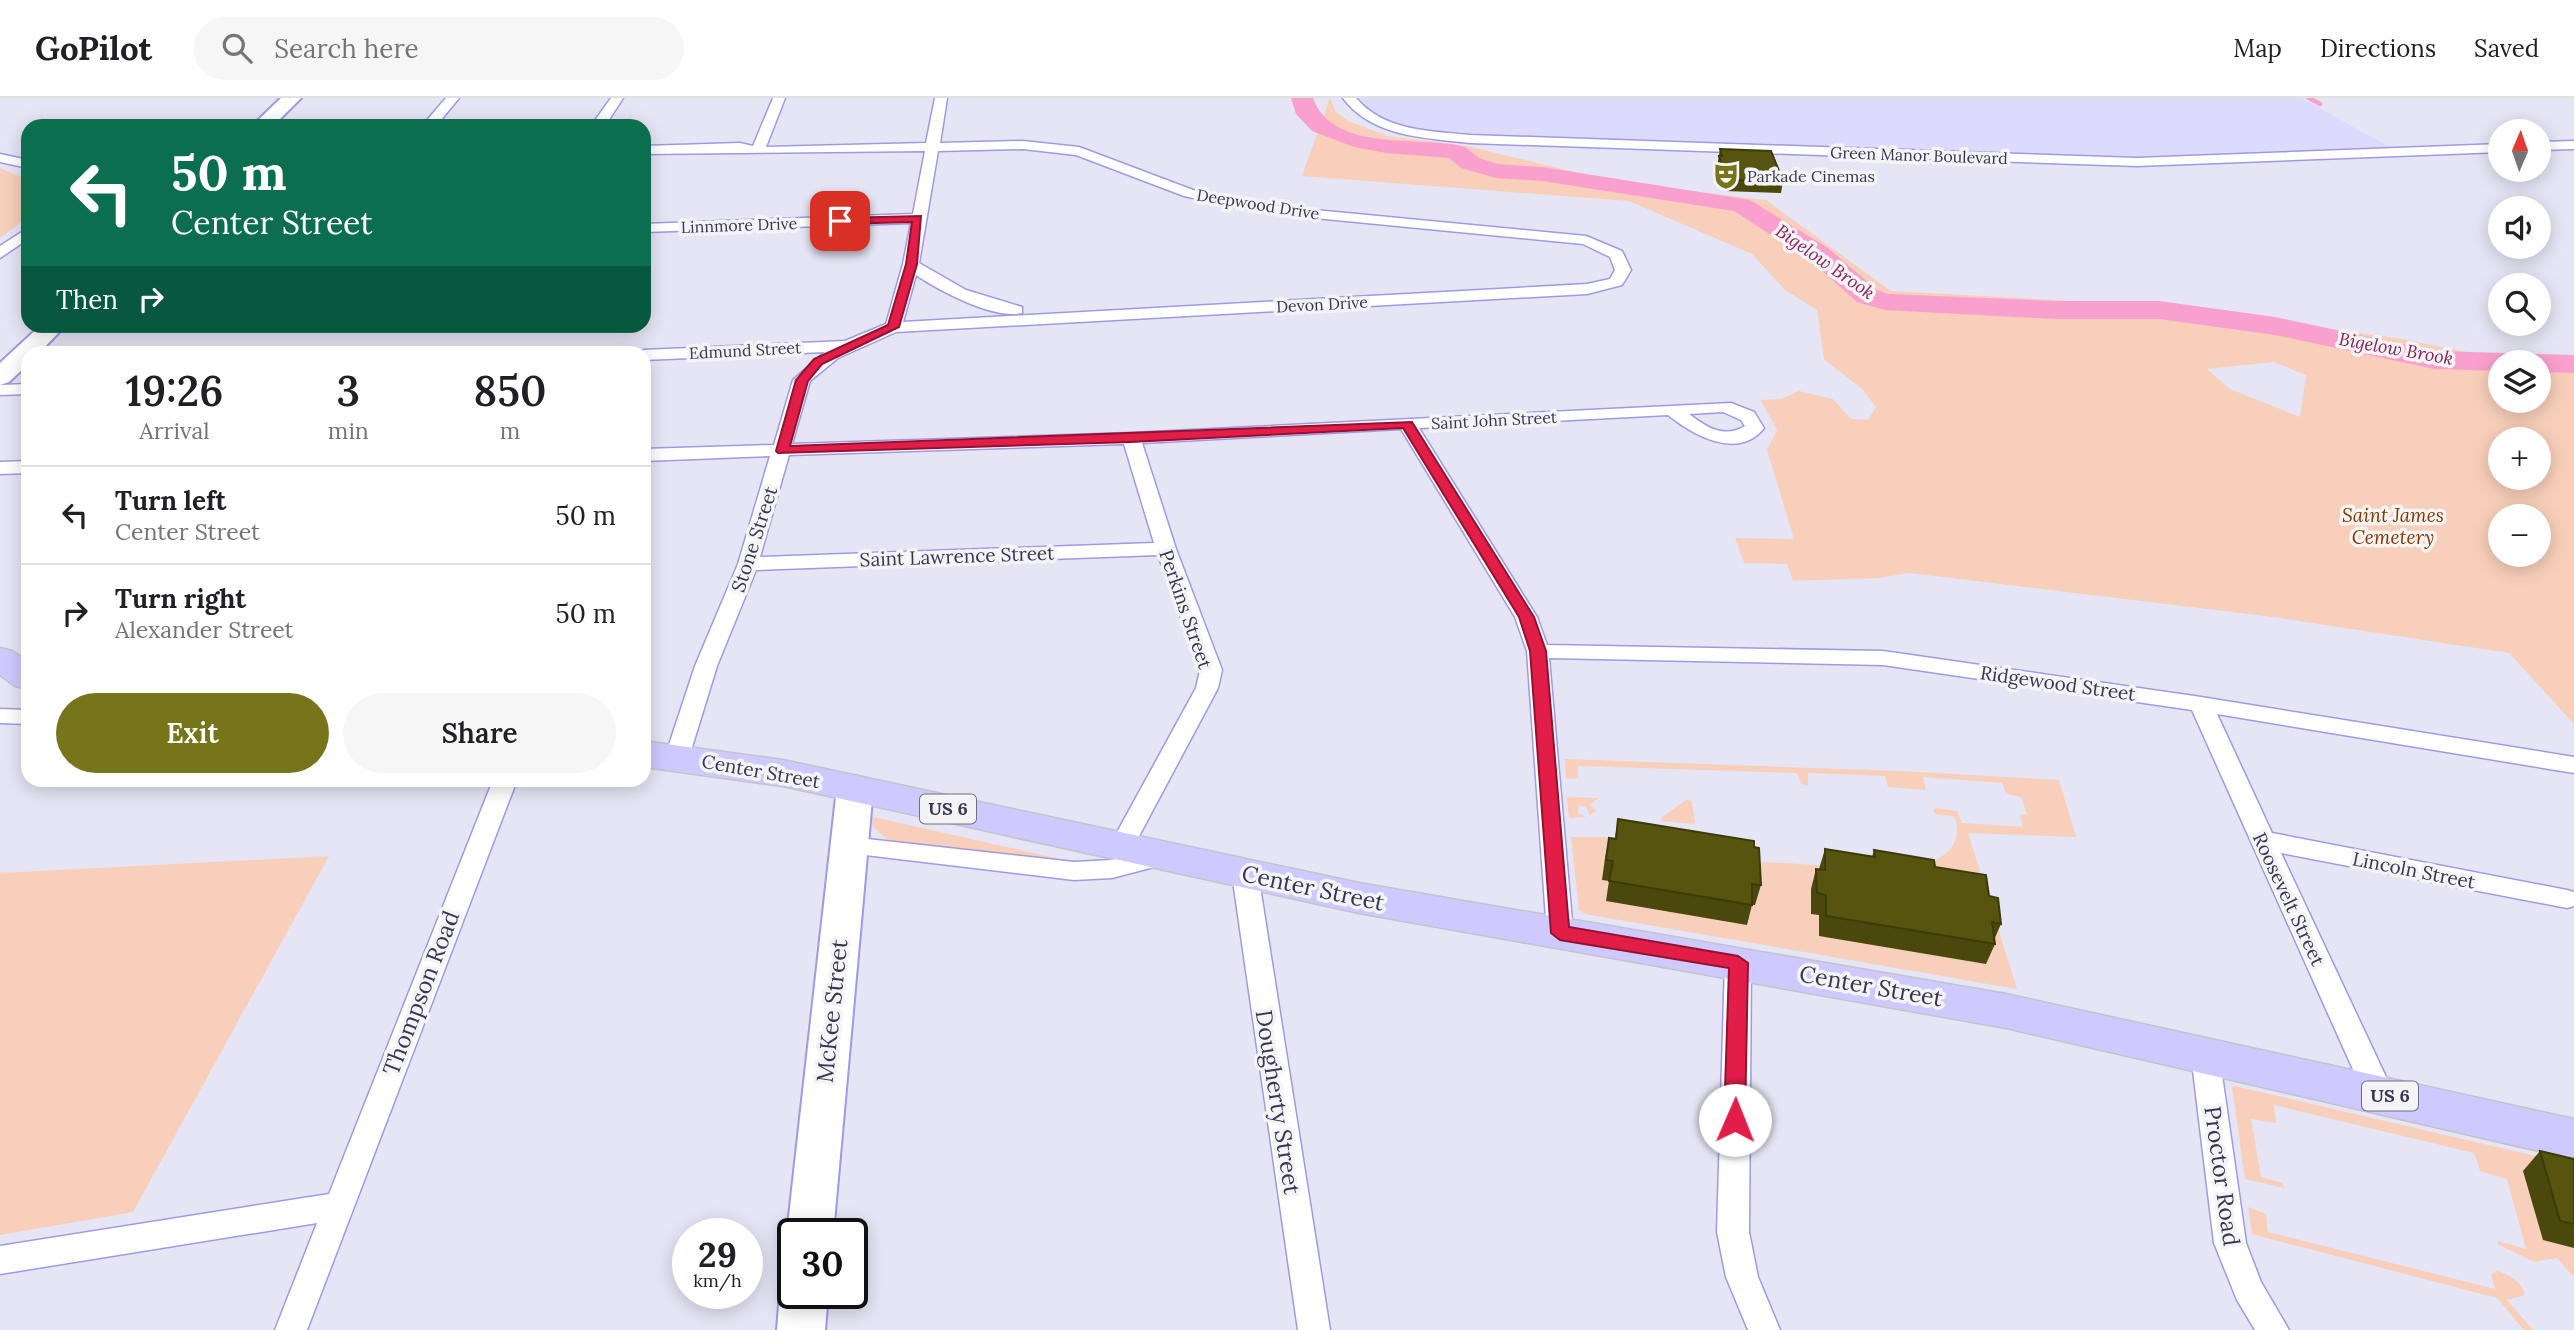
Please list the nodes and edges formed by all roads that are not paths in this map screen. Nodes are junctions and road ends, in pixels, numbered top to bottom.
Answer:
1 (292, 98) edge
2 (453, 98) edge
3 (617, 98) edge
4 (779, 98) edge
5 (941, 98) edge
6 (1349, 98) edge
7 (270, 119) edge
8 (435, 119) edge
9 (603, 119) edge
10 (2574, 145) edge
11 (2552, 146) edge
12 (932, 147) junction
13 (2488, 148) edge
14 (651, 150) edge
15 (758, 151) junction
16 (0, 158) edge
17 (651, 161) edge
18 (21, 162) edge
19 (918, 218) junction
20 (651, 228) edge
21 (21, 237) edge
22 (0, 253) edge
23 (911, 264) junction
24 (1587, 289) joint
25 (1057, 317) junction
26 (893, 327) junction
27 (46, 333) edge
28 (32, 346) edge
29 (845, 346) junction
30 (651, 355) edge
31 (21, 357) edge
32 (0, 377) edge
33 (21, 389) edge
34 (0, 390) edge
35 (1672, 410) dead end
36 (1407, 424) junction
37 (1131, 438) junction
38 (782, 451) junction
39 (651, 455) edge
40 (21, 467) edge
41 (0, 468) edge
42 (1166, 549) junction
43 (748, 564) junction
44 (1538, 651) junction
45 (0, 659) edge
46 (21, 673) edge
47 (2201, 704) junction
48 (0, 716) edge
49 (21, 717) edge
50 (660, 756) edge
51 (2574, 765) edge
52 (502, 787) edge
53 (855, 788) junction
54 (2260, 840) junction
55 (849, 846) junction
56 (1121, 847) junction
57 (1164, 856) junction
58 (1245, 874) junction
59 (2567, 899) dead end
60 (1560, 933) junction
61 (1738, 963) junction
62 (2206, 1054) junction
63 (2379, 1094) junction
64 (2574, 1139) edge
65 (338, 1206) junction
66 (812, 1218) edge
67 (0, 1260) edge
68 (803, 1309) edge
69 (291, 1330) edge
70 (801, 1330) edge
71 (1314, 1330) edge
72 (1764, 1330) edge
73 (2273, 1330) edge

1 - 7 main road
2 - 8 street
3 - 9 street
4 - 15 street
5 - 12 street
6 - 13 street, Green Manor Boulevard
10 - 11 street
12 - 15 street, Deepwood Drive
12 - 19 street
12 - 24 street, Deepwood Drive
14 - 15 street, Deepwood Drive
15 - 17 street, Deepwood Drive
16 - 18 street
19 - 20 street, Linnmore Drive
19 - 23 street
21 - 22 street
23 - 25 street, Devon Drive
23 - 26 street
24 - 25 street, Devon Drive
25 - 26 street, Devon Drive
26 - 29 street, Stone Street
27 - 28 main road
29 - 30 street, Edmund Street
29 - 38 street, Stone Street
31 - 32 main road
33 - 34 street
35 - 36 street, Saint John Street
36 - 37 street, Saint John Street
36 - 44 street
37 - 38 street, Saint John Street
37 - 42 street, Perkins Street
38 - 39 street, Saint John Street
38 - 43 street, Stone Street
40 - 41 street
42 - 43 street, Saint Lawrence Street
42 - 56 street, Perkins Street
43 - 50 street, Stone Street
44 - 47 street, Ridgewood Street
44 - 60 street
45 - 46 main road
47 - 51 street, Ridgewood Street
47 - 54 street, Roosevelt Street
48 - 49 street
50 - 53 main road, Center Street / US 6
52 - 65 street, Thompson Road
53 - 55 main road, McKee Street
53 - 56 main road, Center Street / US 6
54 - 59 street, Lincoln Street
54 - 63 street, Roosevelt Street
55 - 57 street, Center Street
55 - 66 main road, McKee Street
56 - 57 main road, Center Street / US 6
57 - 58 main road, Center Street / US 6
58 - 60 main road, Center Street / US 6
58 - 71 street, Dougherty Street
60 - 61 main road, Center Street / US 6
61 - 62 main road, Center Street / US 6
61 - 72 street
62 - 63 main road, Center Street / US 6
62 - 73 street, Proctor Road
63 - 64 main road, Center Street / US 6
65 - 67 street
65 - 69 street, Thompson Road
68 - 70 main road

